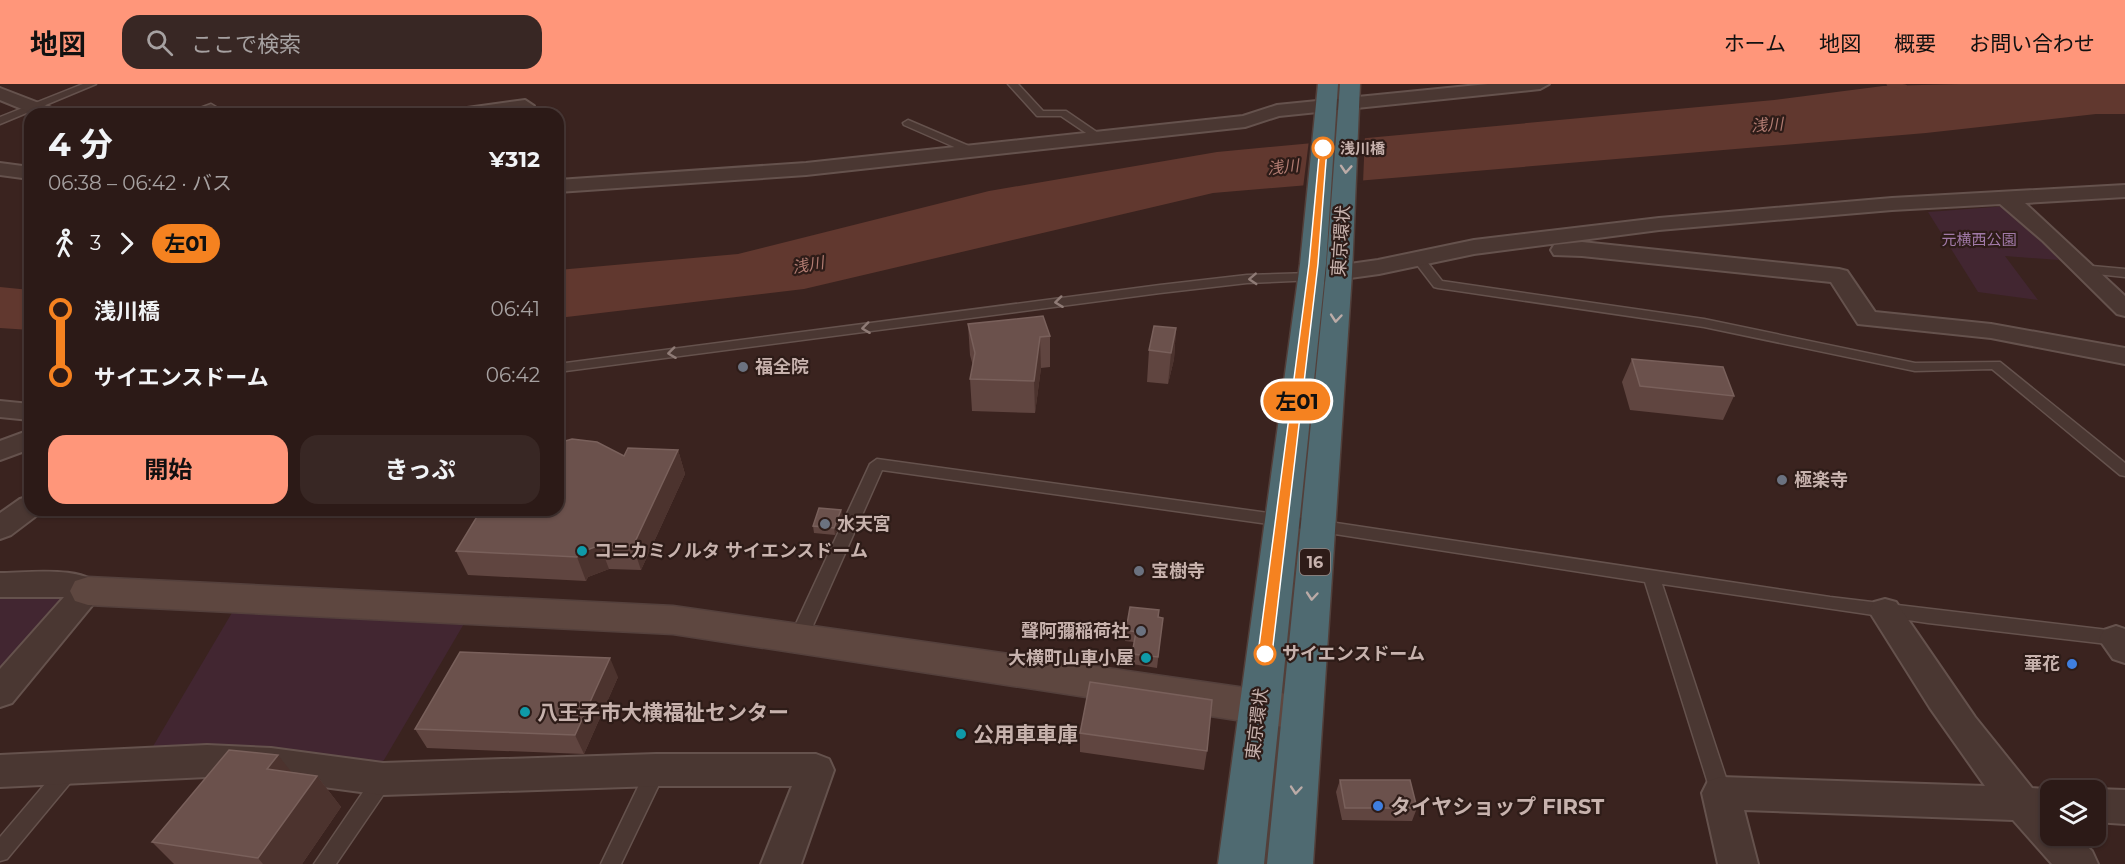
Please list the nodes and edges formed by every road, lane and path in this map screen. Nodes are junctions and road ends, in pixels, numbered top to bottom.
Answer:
1 (91, 84) edge
2 (1013, 84) edge
3 (1328, 84) edge
4 (1540, 84) edge
5 (0, 93) edge
6 (523, 104) edge
7 (1340, 104) edge
8 (211, 107) dead end
9 (35, 108) edge
10 (47, 108) edge
11 (208, 108) edge
12 (501, 108) edge
13 (24, 115) edge
14 (0, 121) edge
15 (908, 123) dead end
16 (1099, 137) junction
17 (972, 151) junction
18 (0, 169) edge
19 (24, 172) edge
20 (564, 186) edge
21 (2125, 191) edge
22 (2003, 197) junction
23 (1420, 260) junction
24 (1326, 268) junction
25 (2081, 269) junction
26 (2125, 273) edge
27 (2125, 309) edge
28 (2125, 356) edge
29 (564, 367) edge
30 (0, 408) edge
31 (24, 411) edge
32 (24, 441) edge
33 (0, 451) edge
34 (2125, 471) edge
35 (24, 510) edge
36 (1282, 522) junction
37 (1318, 526) junction
38 (0, 528) edge
39 (1652, 579) junction
40 (0, 585) edge
41 (88, 591) junction
42 (1885, 611) junction
43 (798, 639) junction
44 (2122, 643) edge
45 (0, 693) edge
46 (1259, 706) junction
47 (1302, 713) junction
48 (69, 770) junction
49 (0, 771) edge
50 (656, 771) junction
51 (383, 779) junction
52 (1721, 793) junction
53 (2036, 805) edge
54 (2106, 806) edge
55 (2125, 807) edge
56 (2061, 846) edge
57 (0, 852) edge
58 (324, 864) edge
59 (611, 864) edge
60 (781, 864) edge
61 (1241, 864) edge
62 (1290, 864) edge
63 (1738, 864) edge
64 (2078, 864) edge

1 - 10 lane
2 - 16 lane
3 - 7 highway, 東京環状 / 16
4 - 7 street
5 - 9 street
6 - 12 street
7 - 16 street
7 - 24 highway, 東京環状 / 16
8 - 11 lane
13 - 14 lane
15 - 17 lane
16 - 17 street
17 - 20 street
18 - 19 street
21 - 22 street
22 - 23 street
22 - 25 street
23 - 24 street
23 - 28 street
23 - 34 lane
24 -> 29 lane
24 - 36 highway, 東京環状 / 16
24 -> 37 highway, 東京環状 / 16
25 - 26 lane
25 - 27 street
30 - 31 street
32 - 33 street
35 - 38 street
36 - 37 lane
36 - 43 lane
36 - 46 highway, 東京環状 / 16
37 - 39 lane
37 -> 47 highway, 東京環状 / 16
39 - 42 lane
39 - 52 lane
40 - 41 street
41 - 43 street
41 - 45 street
42 - 44 lane
42 - 53 street
43 - 46 street
46 - 47 street
46 - 61 highway, 東京環状 / 16
47 -> 62 highway, 東京環状 / 16
48 - 49 street
48 - 51 street
48 - 57 lane
50 - 51 street
50 - 59 lane
50 - 60 street
51 - 58 lane
52 - 53 street
52 - 63 street
54 - 55 street
56 - 64 street

